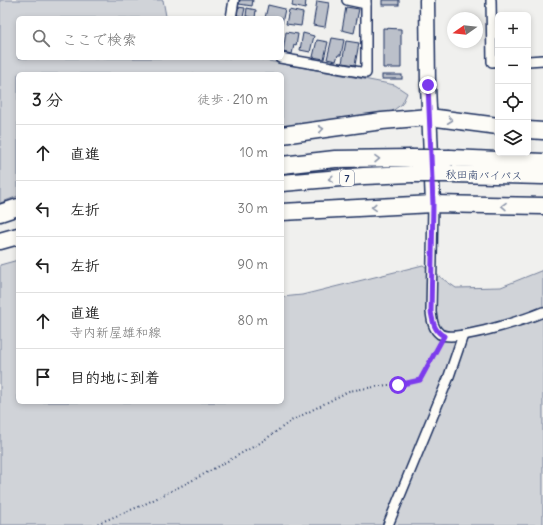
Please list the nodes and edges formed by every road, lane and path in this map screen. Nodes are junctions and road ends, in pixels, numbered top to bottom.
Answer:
1 (234, 0) edge
2 (347, 0) edge
3 (427, 0) edge
4 (491, 0) edge
5 (366, 2) edge
6 (231, 16) edge
7 (284, 59) edge
8 (543, 60) edge
9 (531, 61) edge
10 (495, 62) edge
11 (430, 117) junction
12 (495, 126) edge
13 (531, 130) edge
14 (543, 131) edge
15 (284, 134) edge
16 (543, 162) edge
17 (284, 164) edge
18 (543, 176) edge
19 (284, 183) edge
20 (433, 204) junction
21 (543, 206) edge
22 (16, 207) edge
23 (284, 212) edge
24 (0, 213) edge
25 (16, 218) edge
26 (0, 222) edge
27 (16, 237) edge
28 (0, 241) edge
29 (16, 245) edge
30 (0, 249) edge
31 (543, 312) edge
32 (463, 335) junction
33 (444, 336) junction
34 (94, 525) edge
35 (388, 525) edge

1 - 6 street
2 - 5 street
3 - 11 main road
4 - 10 street
5 - 7 street
8 - 9 street
11 -> 12 highway
15 -> 11 highway
11 - 20 main road
13 - 14 highway
17 -> 16 highway, 秋田南バイパス / 7, bridge
18 -> 19 highway, 秋田南バイパス / 7, bridge
21 -> 20 highway
20 -> 23 highway
20 - 33 street
22 - 24 highway
25 - 26 highway
27 - 28 highway
29 - 30 highway
31 - 32 street
32 - 33 street
32 - 35 street
33 - 34 path

